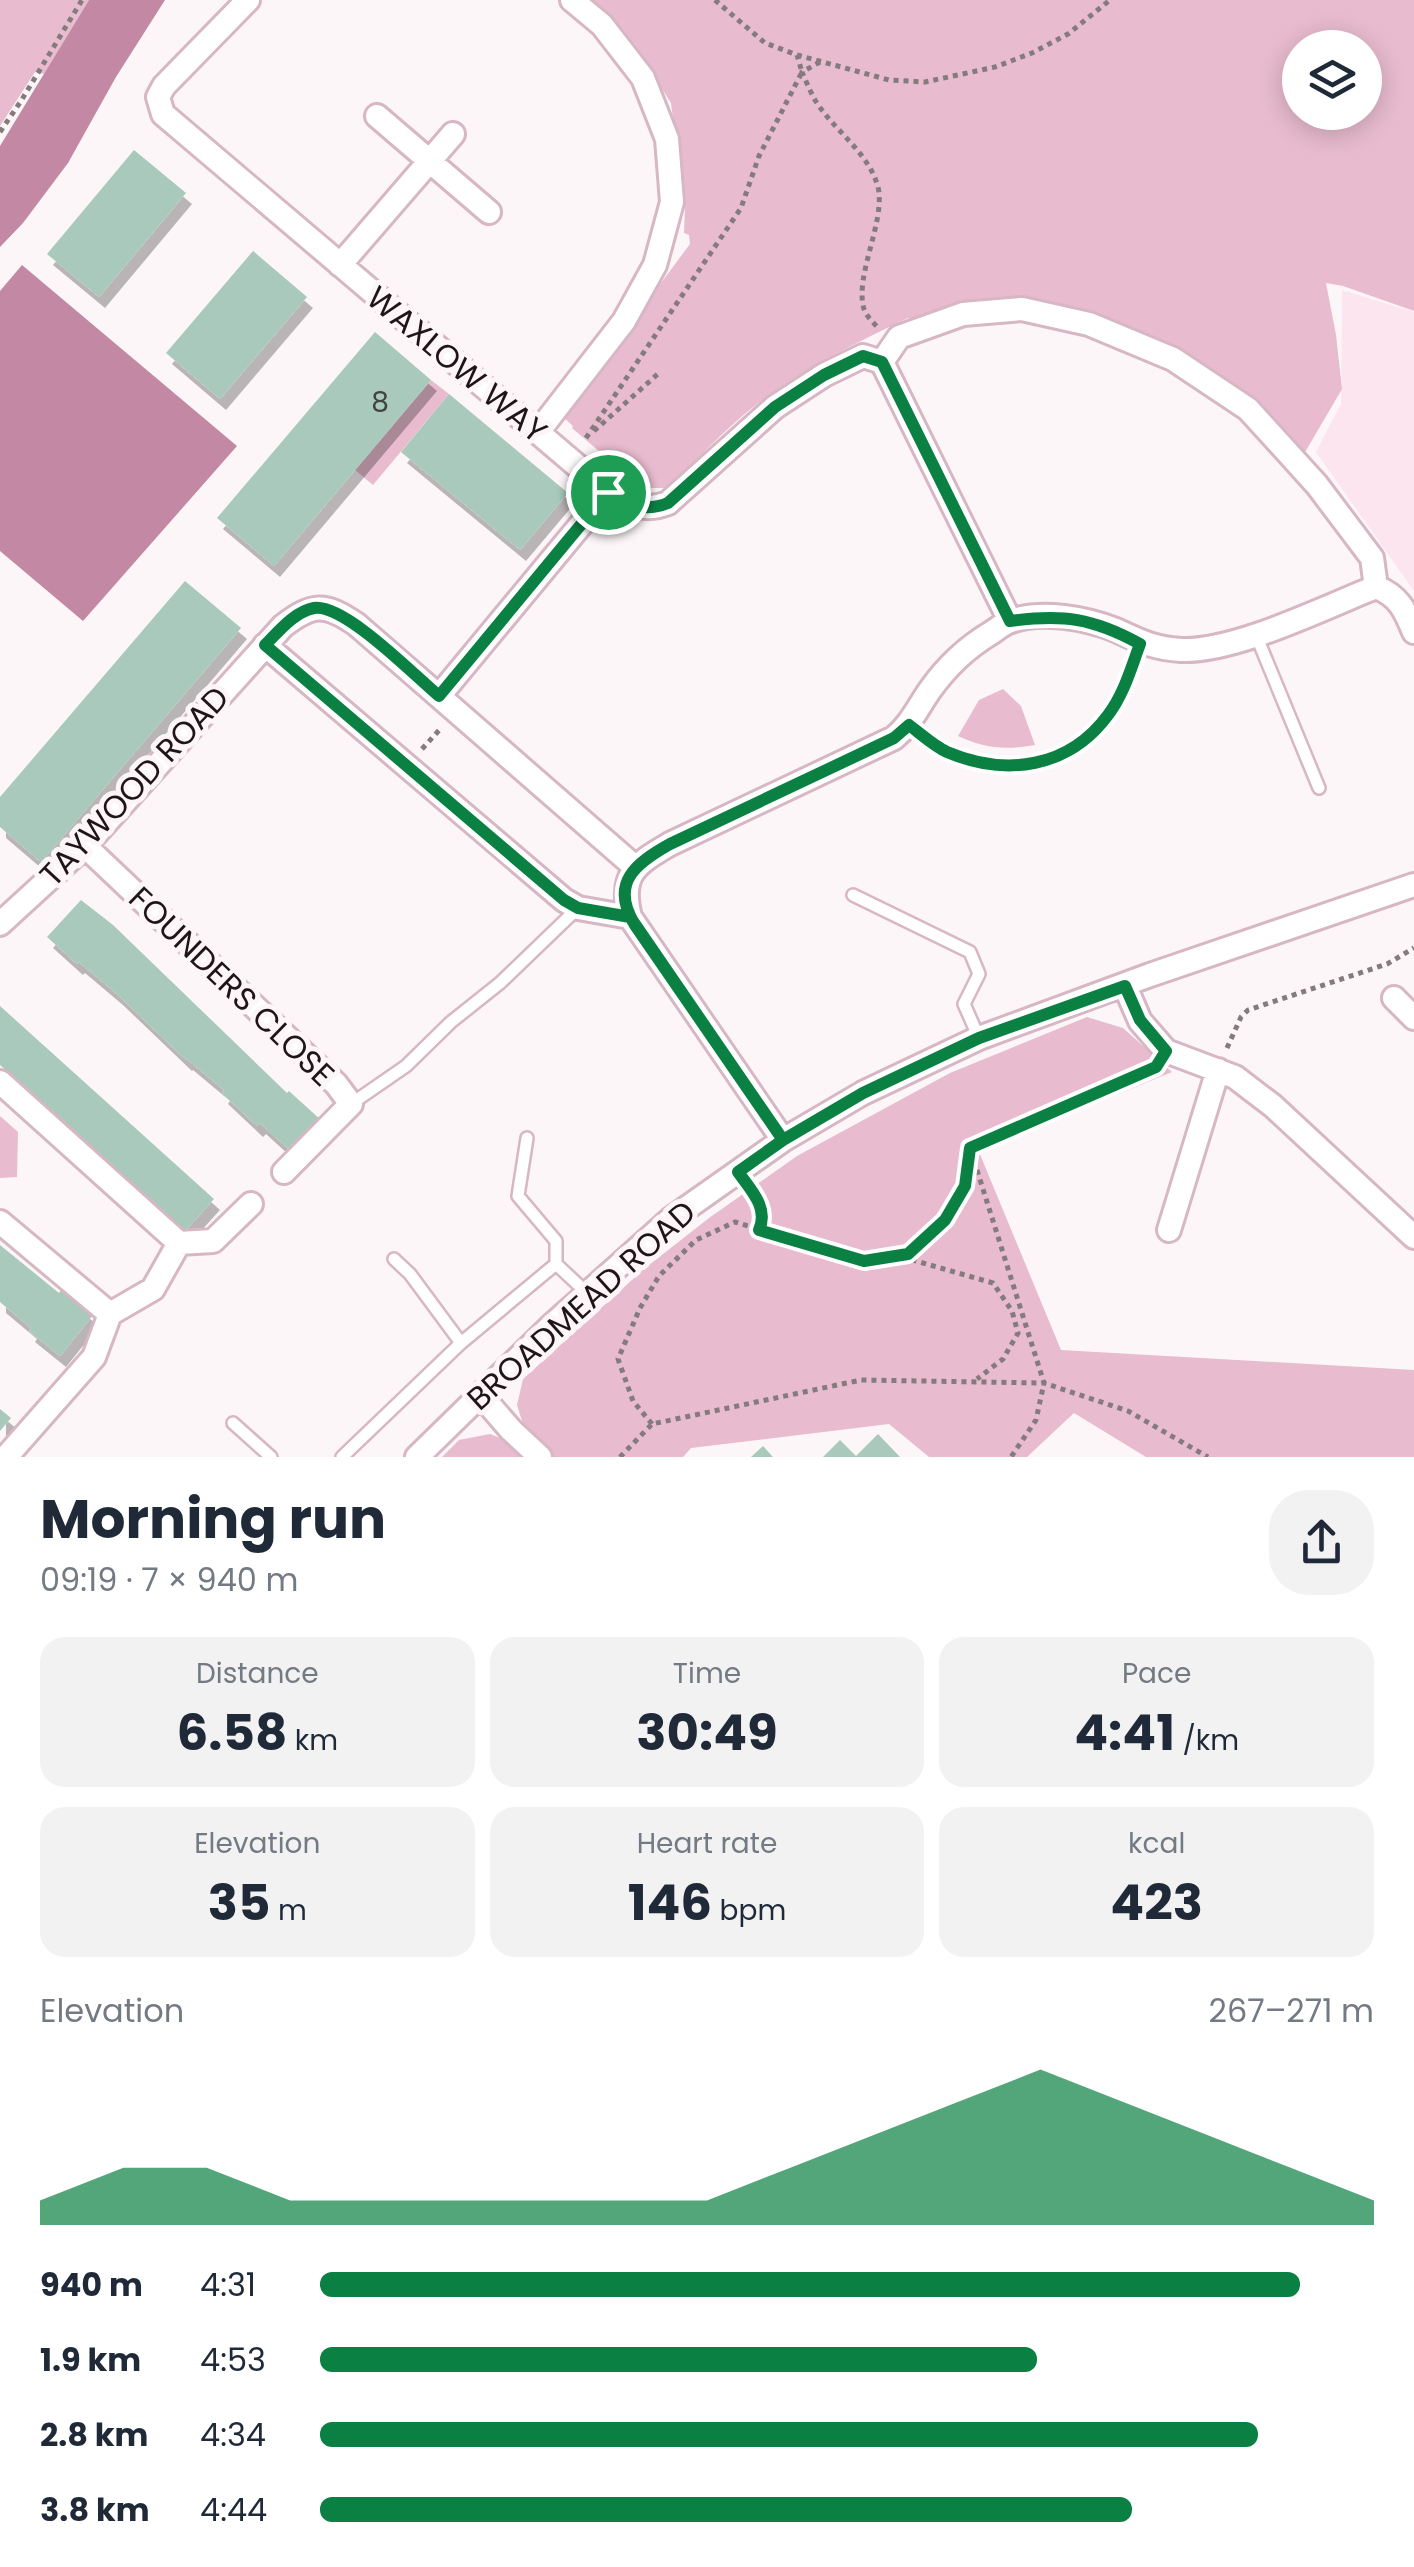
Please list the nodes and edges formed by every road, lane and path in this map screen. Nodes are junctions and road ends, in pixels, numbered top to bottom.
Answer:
1 (82, 0) edge
2 (248, 0) edge
3 (572, 0) edge
4 (714, 0) edge
5 (1110, 0) edge
6 (797, 56) junction
7 (820, 62) junction
8 (802, 72) junction
9 (377, 116) dead end
10 (0, 132) edge
11 (452, 134) dead end
12 (429, 162) junction
13 (489, 212) dead end
14 (340, 265) junction
15 (888, 354) junction
16 (660, 372) dead end
17 (538, 432) junction
18 (586, 438) junction
19 (566, 456) junction
20 (608, 492) junction
21 (1376, 588) junction
22 (1010, 621) junction
23 (1414, 632) edge
24 (1256, 635) junction
25 (1140, 644) junction
26 (265, 645) junction
27 (448, 703) junction
28 (909, 725) junction
29 (406, 767) junction
30 (1319, 788) dead end
31 (85, 846) junction
32 (636, 866) junction
33 (1414, 885) edge
34 (853, 896) dead end
35 (578, 908) junction
36 (630, 917) junction
37 (0, 924) edge
38 (1414, 948) edge
39 (1125, 986) junction
40 (1394, 998) dead end
41 (1414, 1018) edge
42 (979, 1038) junction
43 (1166, 1051) junction
44 (1218, 1070) junction
45 (0, 1082) edge
46 (351, 1104) junction
47 (527, 1138) dead end
48 (783, 1140) junction
49 (970, 1148) junction
50 (284, 1172) dead end
51 (738, 1172) junction
52 (251, 1204) dead end
53 (0, 1222) edge
54 (759, 1230) junction
55 (1169, 1230) dead end
56 (1414, 1237) edge
57 (180, 1243) junction
58 (898, 1256) junction
59 (394, 1259) dead end
60 (556, 1264) junction
61 (587, 1293) junction
62 (110, 1314) junction
63 (462, 1343) junction
64 (974, 1380) junction
65 (1044, 1383) junction
66 (480, 1394) junction
67 (234, 1423) dead end
68 (652, 1424) junction
69 (6, 1457) edge
70 (271, 1457) edge
71 (342, 1457) edge
72 (417, 1457) edge
73 (540, 1457) edge
74 (620, 1457) edge
75 (1011, 1457) edge
76 (1208, 1457) edge

1 - 10 path
2 - 14 street, WAXLOW WAY
3 - 17 street
4 - 6 path
5 - 7 path
6 - 7 path
6 - 8 path
7 - 8 path
8 - 15 path
8 - 18 path
9 - 12 street
11 - 12 street
12 - 13 street
12 - 14 street
14 - 17 street, WAXLOW WAY
15 - 20 street, WAXLOW WAY
15 - 21 street
15 - 22 street
16 - 18 path
17 - 19 street, WAXLOW WAY
18 - 19 path
19 - 20 street, WAXLOW WAY
20 - 27 street
21 - 23 street
21 - 24 street
22 - 25 street
22 - 28 street
24 - 25 street
24 - 30 lane
25 - 28 lane
26 - 27 street, TAYWOOD ROAD
26 - 29 street
26 - 31 street, TAYWOOD ROAD
27 - 29 path
27 - 32 street, TAYWOOD ROAD
28 - 32 street
29 - 35 street
31 - 37 street, TAYWOOD ROAD
31 - 46 street, FOUNDERS CLOSE
32 - 36 street
33 - 39 street, BROADMEAD ROAD
34 - 42 lane
35 - 36 street
35 - 46 lane
36 - 48 street
38 - 44 path
39 - 42 street, BROADMEAD ROAD
39 - 43 street
40 - 41 street
42 - 48 street, BROADMEAD ROAD
43 - 44 street
43 - 49 path
44 - 55 street
44 - 56 street
45 - 57 street
46 - 50 street, FOUNDERS CLOSE
47 - 60 lane
48 - 51 street, BROADMEAD ROAD
49 - 58 path
49 - 65 path
51 - 54 path
51 - 61 street, BROADMEAD ROAD
52 - 57 street
53 - 62 street
54 - 58 path
54 - 68 path
57 - 62 street
58 - 64 path
59 - 63 lane
60 - 61 lane
60 - 63 lane
61 - 66 street, BROADMEAD ROAD
62 - 69 street
63 - 71 lane
64 - 65 path
64 - 68 path
65 - 75 path
65 - 76 path
66 - 72 street, BROADMEAD ROAD
66 - 73 street
67 - 70 lane
68 - 74 path

